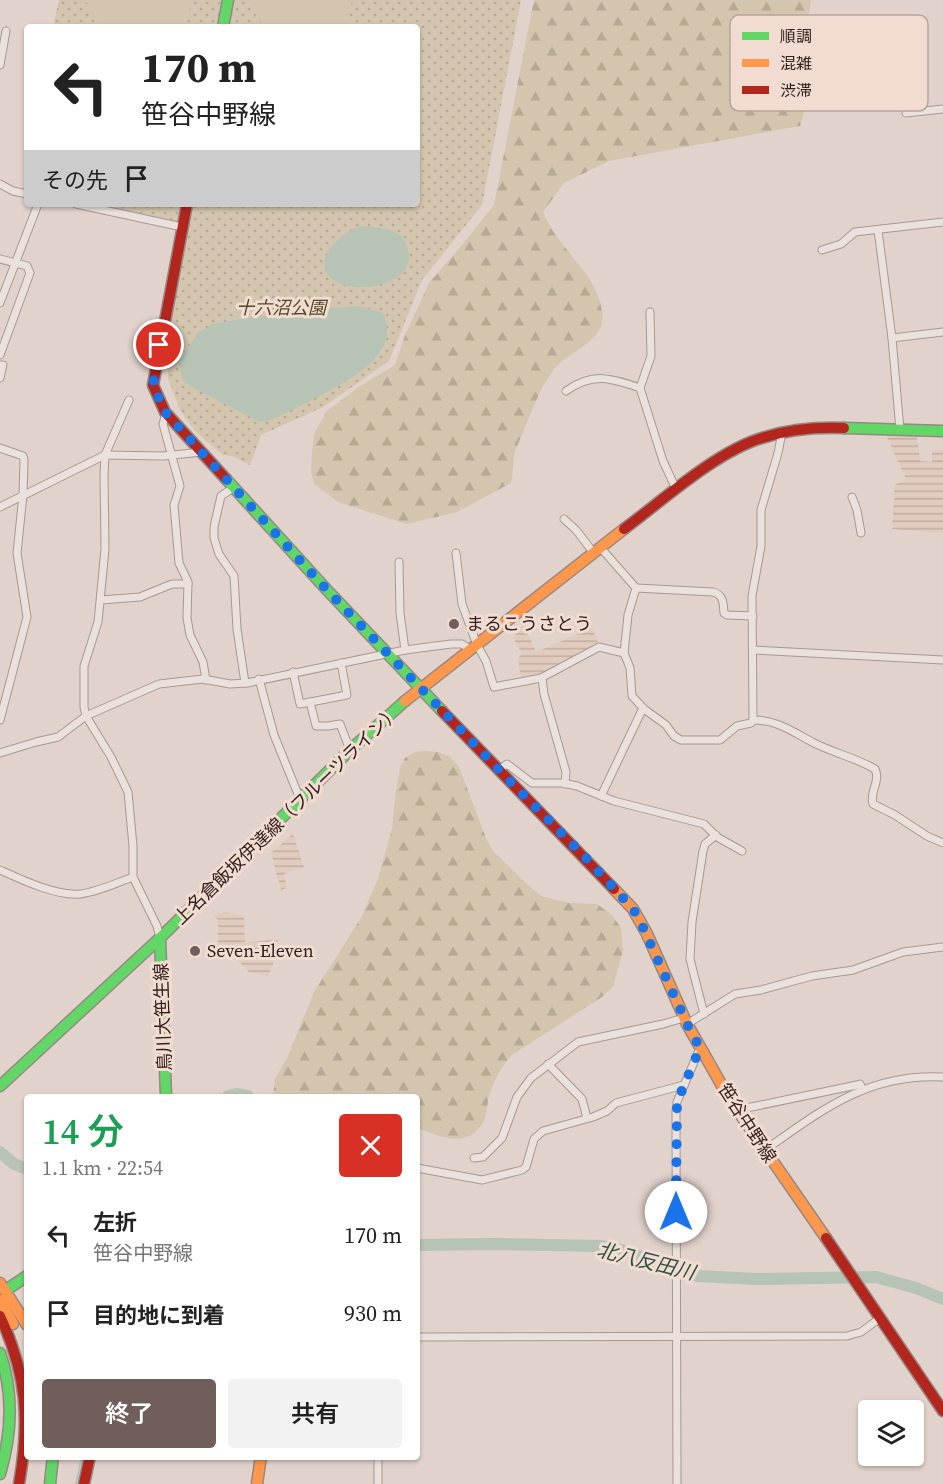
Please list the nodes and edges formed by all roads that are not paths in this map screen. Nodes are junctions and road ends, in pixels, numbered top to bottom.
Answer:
1 (228, 0) edge
2 (223, 24) edge
3 (6, 31) dead end
4 (0, 65) edge
5 (943, 109) edge
6 (928, 110) edge
7 (918, 111) edge
8 (906, 112) dead end
9 (0, 184) edge
10 (24, 193) edge
11 (37, 207) edge
12 (90, 207) edge
13 (186, 207) edge
14 (943, 222) edge
15 (182, 227) junction
16 (878, 230) junction
17 (822, 250) dead end
18 (0, 259) edge
19 (16, 262) junction
20 (0, 303) edge
21 (650, 312) dead end
22 (943, 333) edge
23 (892, 338) junction
24 (0, 355) edge
25 (0, 365) edge
26 (0, 378) edge
27 (640, 387) junction
28 (566, 391) dead end
29 (129, 400) dead end
30 (166, 413) junction
31 (900, 430) junction
32 (943, 431) edge
33 (782, 432) junction
34 (0, 448) edge
35 (202, 452) junction
36 (105, 455) junction
37 (170, 456) junction
38 (233, 488) junction
39 (676, 489) junction
40 (23, 495) junction
41 (852, 497) dead end
42 (0, 507) edge
43 (564, 519) dead end
44 (861, 533) dead end
45 (596, 549) junction
46 (456, 553) dead end
47 (399, 562) dead end
48 (188, 584) junction
49 (636, 588) junction
50 (100, 600) junction
51 (753, 616) junction
52 (473, 647) junction
53 (405, 650) junction
54 (754, 650) junction
55 (387, 653) junction
56 (624, 653) junction
57 (943, 660) edge
58 (341, 663) junction
59 (293, 672) junction
60 (542, 678) junction
61 (206, 680) junction
62 (259, 680) junction
63 (245, 683) junction
64 (420, 688) junction
65 (310, 702) junction
66 (643, 708) junction
67 (86, 716) junction
68 (0, 720) edge
69 (753, 720) junction
70 (350, 750) junction
71 (0, 753) edge
72 (499, 770) junction
73 (566, 784) junction
74 (601, 796) junction
75 (300, 800) junction
76 (716, 835) junction
77 (943, 843) edge
78 (742, 851) dead end
79 (0, 870) edge
80 (133, 878) junction
81 (160, 938) junction
82 (943, 947) edge
83 (704, 1014) junction
84 (685, 1021) junction
85 (700, 1048) junction
86 (548, 1064) junction
87 (943, 1077) edge
88 (684, 1085) junction
89 (0, 1086) edge
90 (863, 1090) junction
91 (166, 1094) edge
92 (737, 1110) junction
93 (587, 1118) junction
94 (765, 1150) junction
95 (474, 1158) dead end
96 (420, 1169) edge
97 (24, 1278) edge
98 (2, 1291) edge
99 (0, 1316) edge
100 (880, 1318) junction
101 (24, 1321) edge
102 (420, 1336) edge
103 (677, 1336) junction
104 (24, 1352) edge
105 (0, 1353) edge
106 (24, 1388) edge
107 (943, 1411) edge
108 (24, 1449) edge
109 (32, 1460) edge
110 (53, 1460) edge
111 (89, 1460) edge
112 (260, 1460) edge
113 (378, 1460) edge
114 (0, 1474) edge
115 (20, 1484) edge
116 (28, 1484) edge
117 (50, 1484) edge
118 (84, 1484) edge
119 (257, 1484) edge
120 (378, 1484) edge
121 (677, 1484) edge

1 - 2 main road
3 - 4 street
5 - 6 street
7 - 8 street
9 - 10 street
11 - 19 street
12 - 15 street
13 - 15 main road, 笹谷中野線
14 - 16 street
15 - 30 main road, 笹谷中野線
16 - 17 street
16 - 23 street
18 - 19 street
19 - 20 street
19 - 24 street
21 - 27 street
22 - 23 street
23 - 31 street
25 - 26 street
27 - 28 street
27 - 39 street
29 - 36 street
30 - 35 main road, 笹谷中野線
30 - 37 street
31 - 32 main road, 上名倉飯坂伊達線（フルーツライン）
31 - 33 main road, 上名倉飯坂伊達線（フルーツライン）
33 - 39 main road, 上名倉飯坂伊達線（フルーツライン）
33 - 51 street
34 - 40 street
35 - 37 street
35 - 38 main road, 笹谷中野線
36 - 37 street
36 - 40 street
36 - 50 street
37 - 48 street
38 - 55 main road, 笹谷中野線
38 - 63 street
39 - 45 main road, 上名倉飯坂伊達線（フルーツライン）
40 - 42 street
40 - 68 street
41 - 44 street
43 - 45 street
45 - 49 street
45 - 52 main road, 上名倉飯坂伊達線（フルーツライン）
46 - 52 street
47 - 53 street
48 - 50 street
48 - 61 street
49 - 51 street
49 - 56 street
50 - 67 street
51 - 54 street
52 - 53 street
52 - 60 street
52 - 64 main road, 上名倉飯坂伊達線（フルーツライン）
53 - 55 street
54 - 57 street
54 - 69 street
55 - 58 street
55 - 64 main road, 笹谷中野線
56 - 60 street
56 - 66 street
58 - 59 street
58 - 65 street
59 - 62 street
59 - 65 street
60 - 73 street
61 - 63 street
61 - 67 street
62 - 63 street
62 - 75 street
64 - 70 main road, 上名倉飯坂伊達線（フルーツライン）
64 - 72 main road, 笹谷中野線
65 - 70 street
66 - 69 street
66 - 74 street
67 - 71 street
67 - 80 street
69 - 77 street
70 - 75 main road, 上名倉飯坂伊達線（フルーツライン）
72 - 73 street
72 - 84 main road, 笹谷中野線
73 - 74 street
74 - 76 street
75 - 81 main road, 上名倉飯坂伊達線（フルーツライン）
76 - 78 street
76 - 83 street
79 - 80 street
80 - 81 street
81 - 89 main road, 上名倉飯坂伊達線（フルーツライン）
81 - 91 main road, 鳥川大笹生線
82 - 83 street
83 - 84 street
84 - 85 main road, 笹谷中野線
84 - 86 street
85 - 88 street
85 - 92 main road, 笹谷中野線
86 - 93 street
86 - 95 street
87 - 90 street
88 - 93 street
88 - 103 street
90 - 92 street
90 - 94 street
92 - 94 main road, 笹谷中野線
93 - 96 street
94 - 100 main road, 笹谷中野線
97 - 98 main road
98 - 101 main road
98 - 104 main road
99 - 106 main road
100 - 103 street
100 - 107 main road, 笹谷中野線
102 - 103 street
103 - 121 street
105 - 114 main road
108 - 115 main road
109 - 116 main road
110 - 117 main road
111 - 118 main road
112 - 119 main road
113 - 120 street

